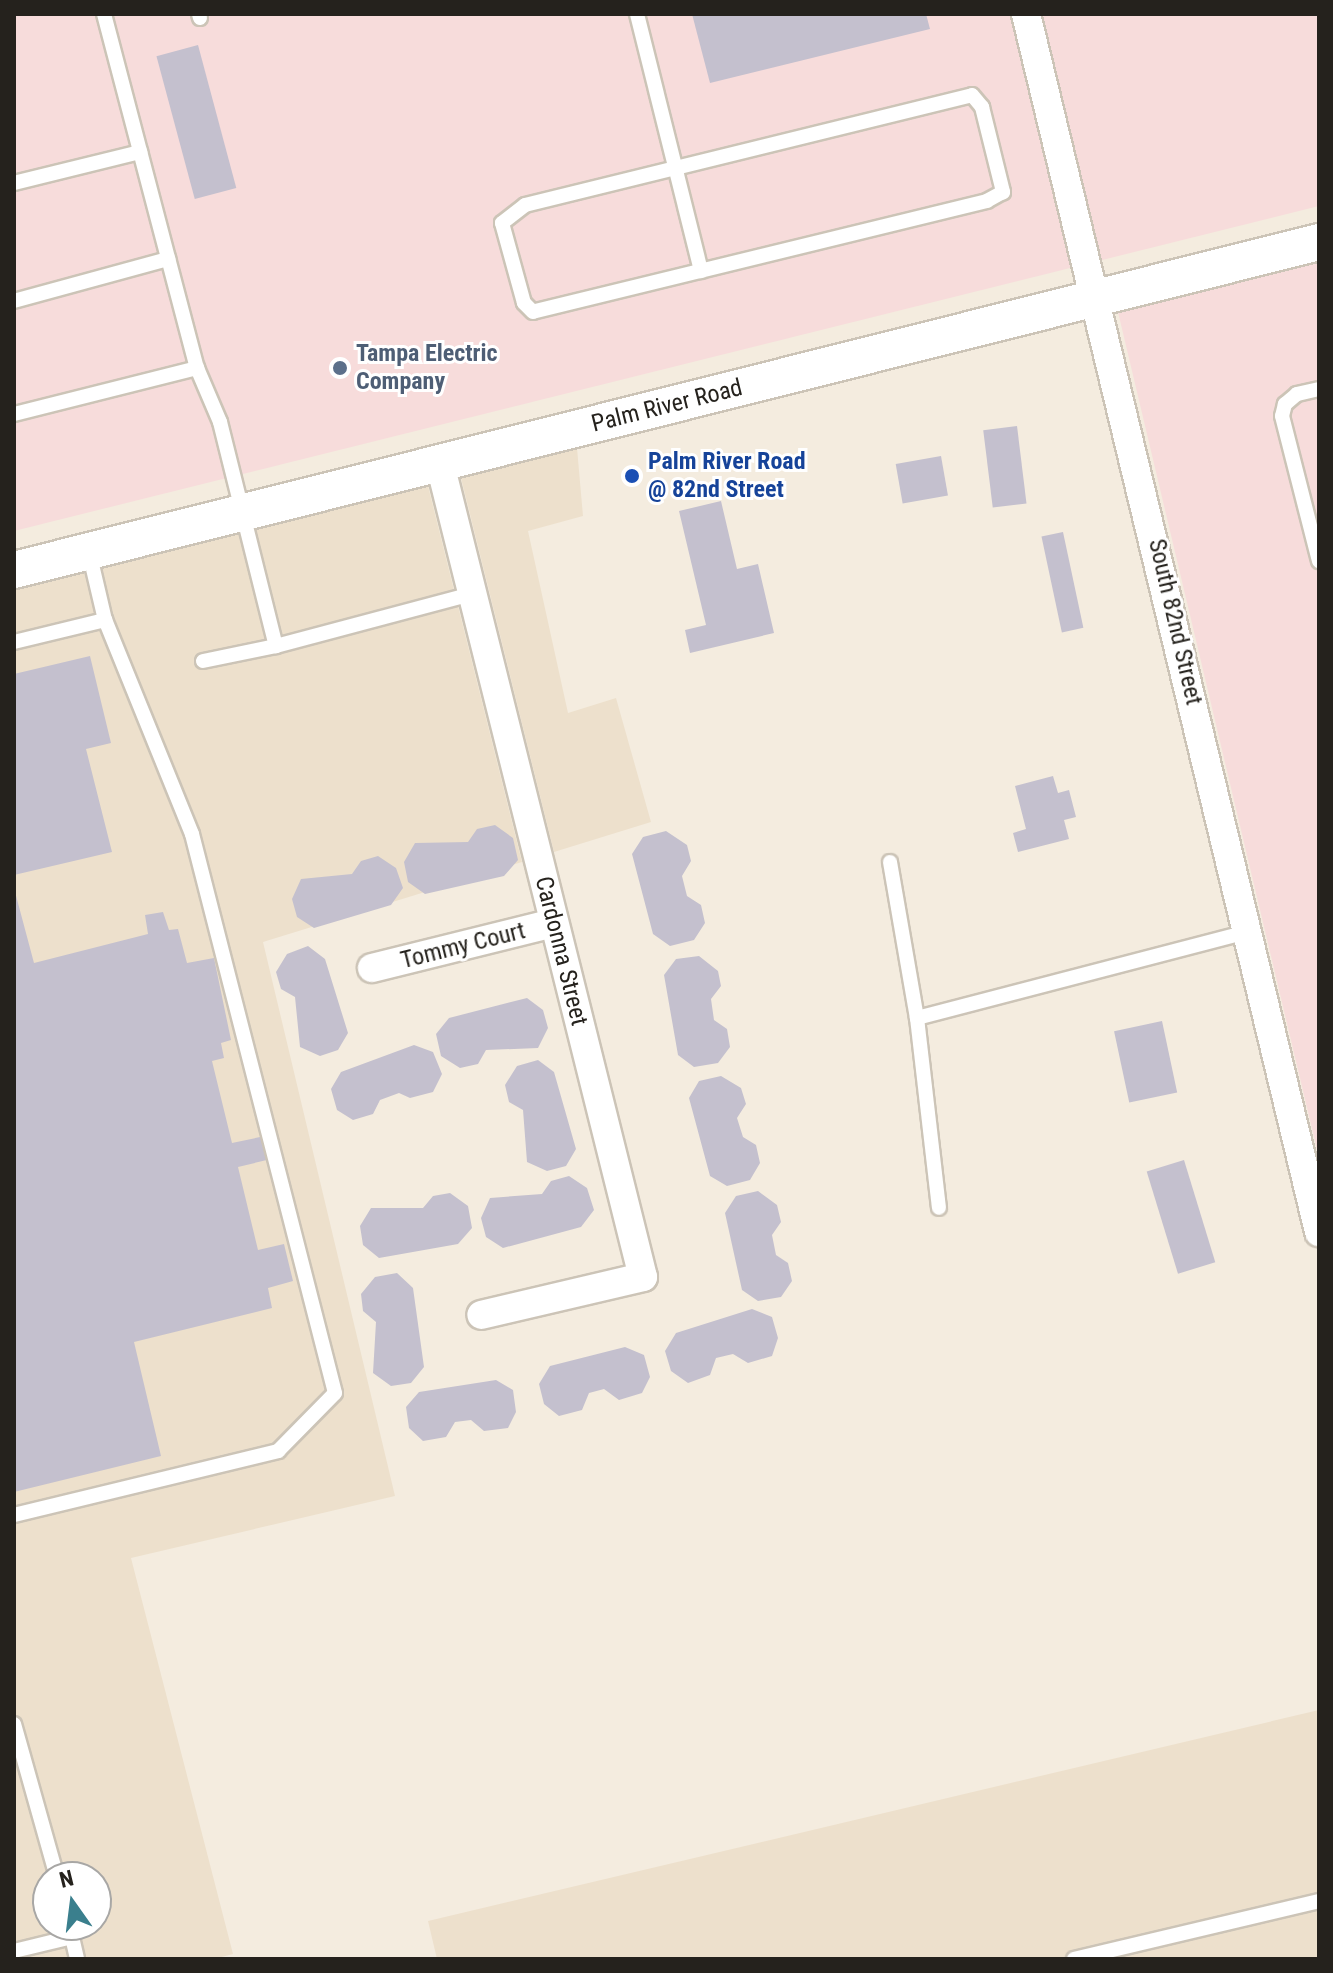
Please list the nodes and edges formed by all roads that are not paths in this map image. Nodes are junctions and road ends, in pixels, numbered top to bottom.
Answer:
1 (104, 14) edge
2 (637, 14) edge
3 (1026, 14) edge
4 (140, 152) junction
5 (677, 170) junction
6 (14, 183) edge
7 (1319, 242) edge
8 (168, 259) junction
9 (701, 271) junction
10 (1098, 297) junction
11 (14, 301) edge
12 (197, 368) junction
13 (1319, 389) edge
14 (14, 414) edge
15 (440, 464) junction
16 (243, 513) junction
17 (88, 551) junction
18 (1319, 561) edge
19 (14, 570) edge
20 (472, 594) junction
21 (105, 620) junction
22 (14, 642) edge
23 (276, 646) junction
24 (203, 661) dead end
25 (890, 862) dead end
26 (554, 923) junction
27 (1248, 932) junction
28 (372, 968) dead end
29 (917, 1018) junction
30 (939, 1208) dead end
31 (1319, 1232) edge
32 (481, 1315) dead end
33 (14, 1515) edge
34 (14, 1724) edge
35 (53, 1861) edge
36 (1319, 1901) edge
37 (42, 1941) edge
38 (14, 1951) edge
39 (1074, 1959) edge

1 - 4 lane
2 - 5 lane
3 - 10 street, South 82nd Street
4 - 6 lane
4 - 8 lane
5 - 9 lane
5 - 9 lane
5 - 9 lane
7 - 10 street, Palm River Road
8 - 11 lane
8 - 12 lane
10 - 15 street, Palm River Road
10 - 27 street, South 82nd Street
12 - 14 lane
12 - 16 lane
13 - 18 lane
15 - 16 street, Palm River Road
15 - 20 street, Cardonna Street
16 - 17 street, Palm River Road
16 - 23 lane
17 - 19 street, Palm River Road
17 - 21 lane
20 - 23 lane
20 - 26 street, Cardonna Street
21 - 22 lane
21 - 33 lane
23 - 24 lane
25 - 29 lane
26 - 28 street, Tommy Court
26 - 32 street, Cardonna Street
27 - 29 lane
27 - 31 street, South 82nd Street
29 - 30 lane
34 - 35 lane
36 - 39 lane
37 - 38 lane

